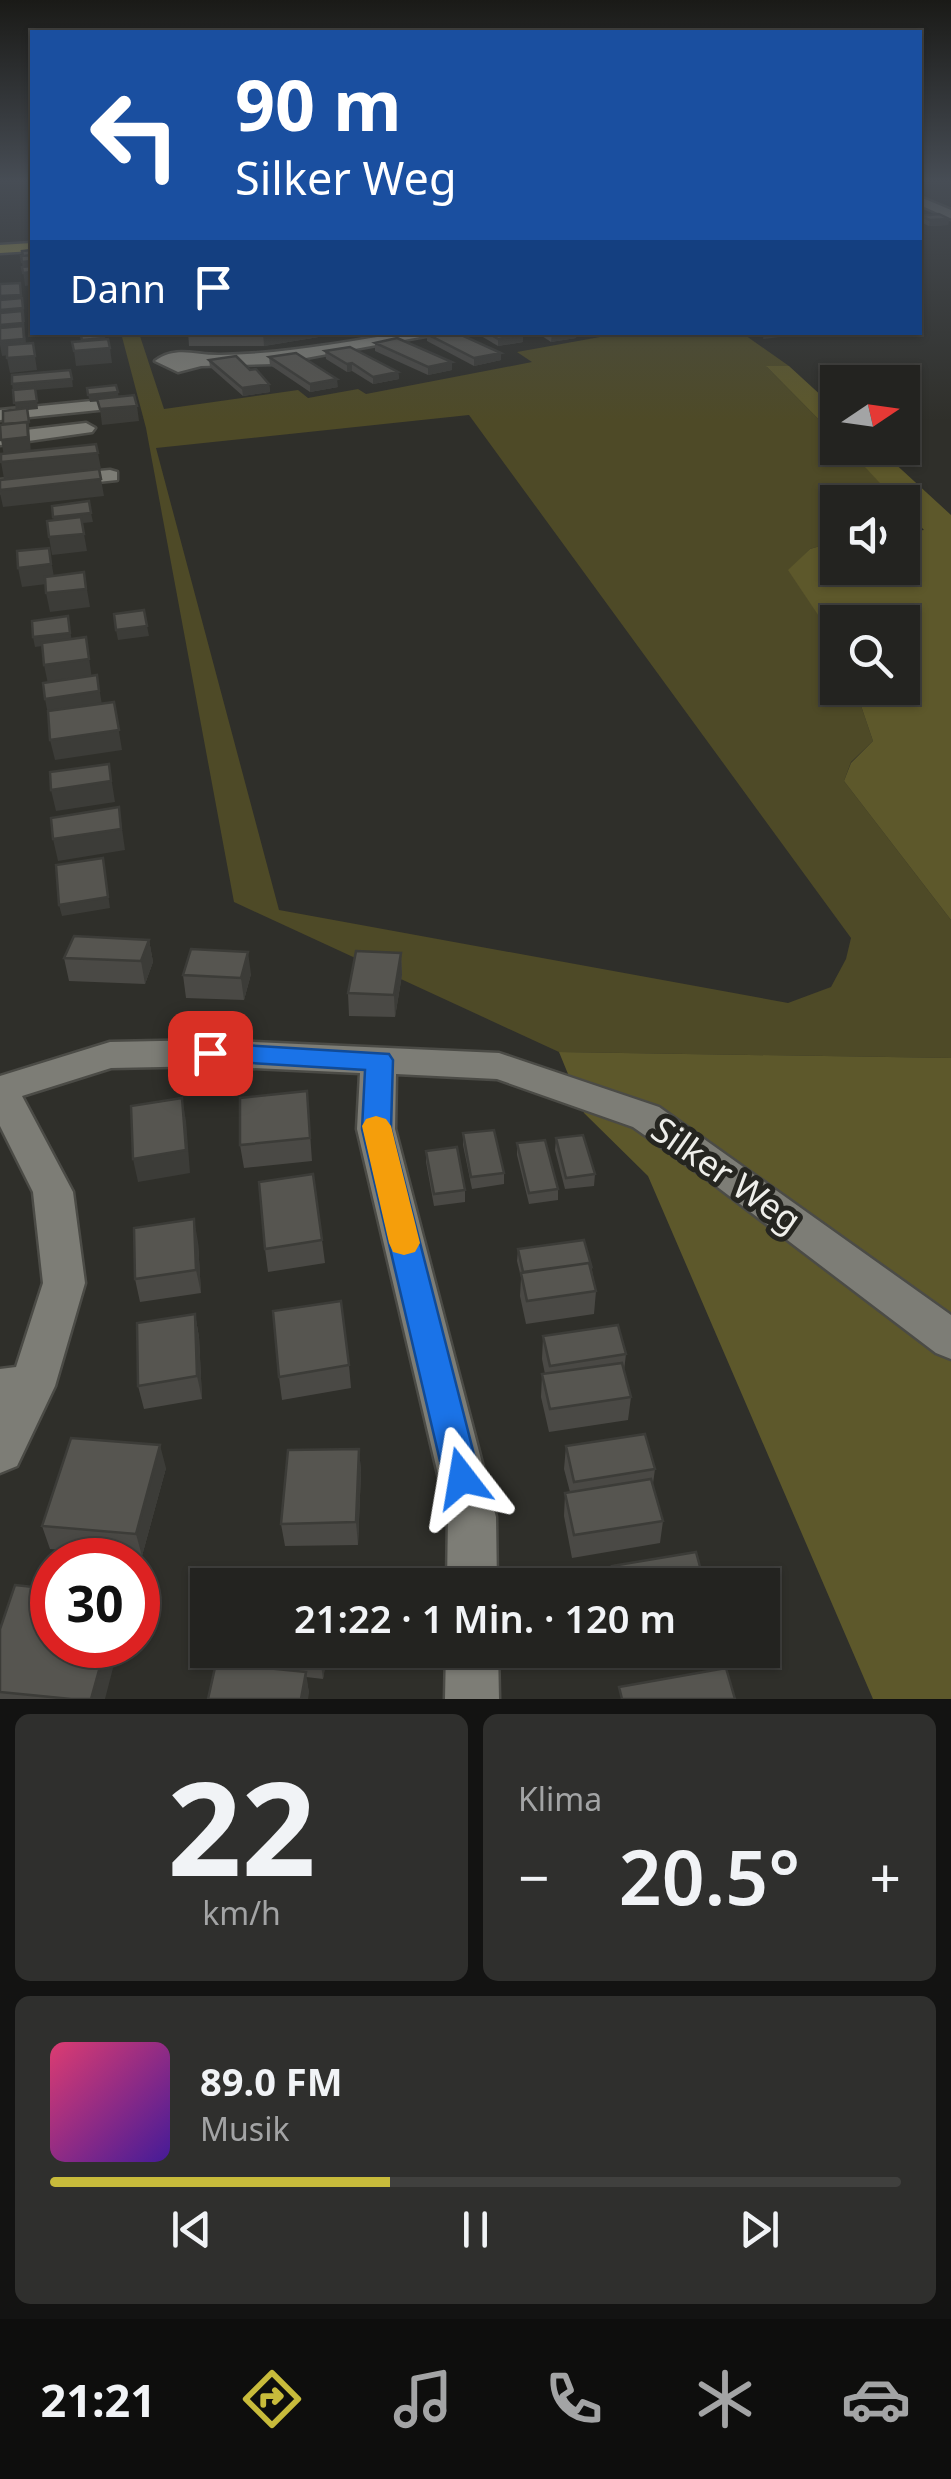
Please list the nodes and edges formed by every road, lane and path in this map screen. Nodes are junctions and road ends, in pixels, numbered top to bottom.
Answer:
1 (389, 337) edge
2 (200, 361) dead end
3 (122, 403) edge
4 (0, 415) edge
5 (86, 428) dead end
6 (0, 438) edge
7 (110, 476) dead end
8 (0, 486) edge
9 (379, 1060) junction
10 (0, 1089) edge
11 (951, 1340) edge
12 (16, 1388) edge
13 (0, 1451) edge
14 (472, 1568) edge
15 (472, 1668) edge
16 (472, 1699) edge

1 - 2 street
3 - 4 street
5 - 6 street
7 - 8 street
9 - 10 street, Silker Weg
9 - 11 street, Silker Weg
9 - 14 street
10 - 12 street
12 - 13 street
15 - 16 street

